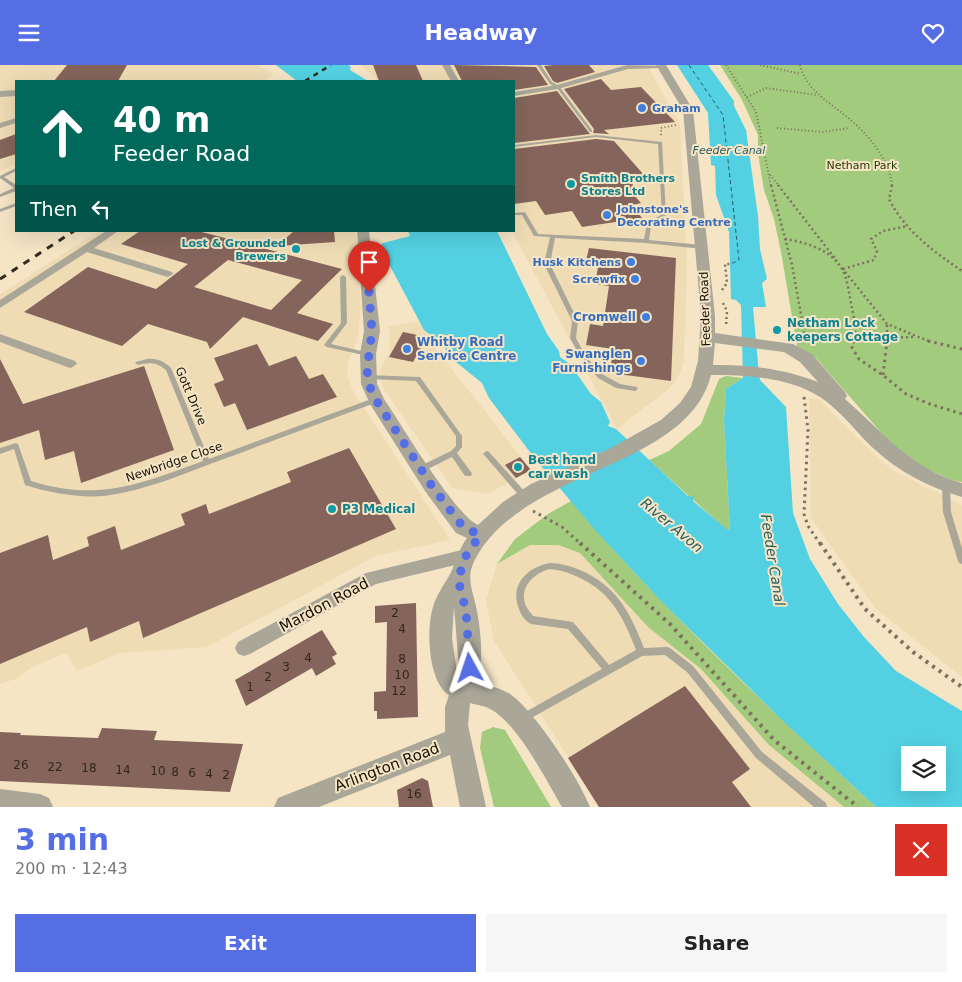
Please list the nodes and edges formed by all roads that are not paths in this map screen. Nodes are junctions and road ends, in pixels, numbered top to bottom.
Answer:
1 (446, 65) edge
2 (539, 65) edge
3 (662, 66) edge
4 (454, 80) edge
5 (558, 87) junction
6 (15, 93) edge
7 (0, 94) edge
8 (515, 94) edge
9 (15, 120) edge
10 (0, 126) edge
11 (590, 131) dead end
12 (515, 146) edge
13 (15, 170) edge
14 (15, 187) edge
15 (15, 188) edge
16 (0, 196) edge
17 (15, 204) edge
18 (0, 211) edge
19 (515, 214) edge
20 (112, 232) edge
21 (363, 232) edge
22 (553, 236) junction
23 (646, 241) junction
24 (702, 247) junction
25 (87, 249) junction
26 (168, 274) dead end
27 (343, 277) dead end
28 (0, 305) edge
29 (0, 338) edge
30 (720, 338) junction
31 (368, 354) junction
32 (138, 363) dead end
33 (70, 365) dead end
34 (704, 370) junction
35 (368, 377) junction
36 (635, 389) dead end
37 (376, 400) junction
38 (864, 427) junction
39 (0, 451) edge
40 (453, 453) junction
41 (487, 454) dead end
42 (207, 463) junction
43 (421, 469) junction
44 (468, 474) dead end
45 (954, 488) edge
46 (525, 497) junction
47 (480, 535) junction
48 (466, 556) junction
49 (962, 561) edge
50 (244, 648) dead end
51 (641, 653) junction
52 (608, 670) junction
53 (462, 691) junction
54 (520, 720) junction
55 (459, 739) junction
56 (0, 802) edge
57 (40, 807) edge
58 (287, 807) edge
59 (473, 807) edge
60 (577, 807) edge
61 (822, 807) edge

1 - 4 street
2 - 5 lane
3 - 5 street
3 - 24 street, Feeder Road
5 - 8 street
5 - 11 lane
6 - 7 street
9 - 10 street
12 - 23 lane
13 - 14 lane
15 - 16 lane
17 - 18 lane
19 - 22 lane
20 - 25 street
21 - 31 street
22 - 23 lane
22 - 36 lane
23 - 24 lane
24 - 30 street, Feeder Road
25 - 26 street
25 - 28 street
27 - 31 lane
29 - 33 street
30 - 34 street, Feeder Road
30 - 38 street
31 - 35 street
32 - 42 lane, Gott Drive
34 - 38 street
34 - 46 street, Feeder Road
35 - 37 street
35 - 40 lane
37 - 42 lane, Newbridge Close
37 - 43 street
38 - 45 street
39 - 42 lane, Newbridge Close
40 - 43 lane
40 - 44 lane
41 - 46 lane
43 - 47 street
45 - 49 lane
46 - 47 street, Feeder Road
47 - 48 street, Feeder Road
48 - 50 street, Mardon Road
48 - 53 street, Feeder Road
51 - 52 lane
51 - 52 lane
51 - 61 lane
52 - 54 lane
53 - 54 street
53 - 55 street
54 - 60 street
55 - 58 street, Arlington Road
55 - 59 street
56 - 57 street

